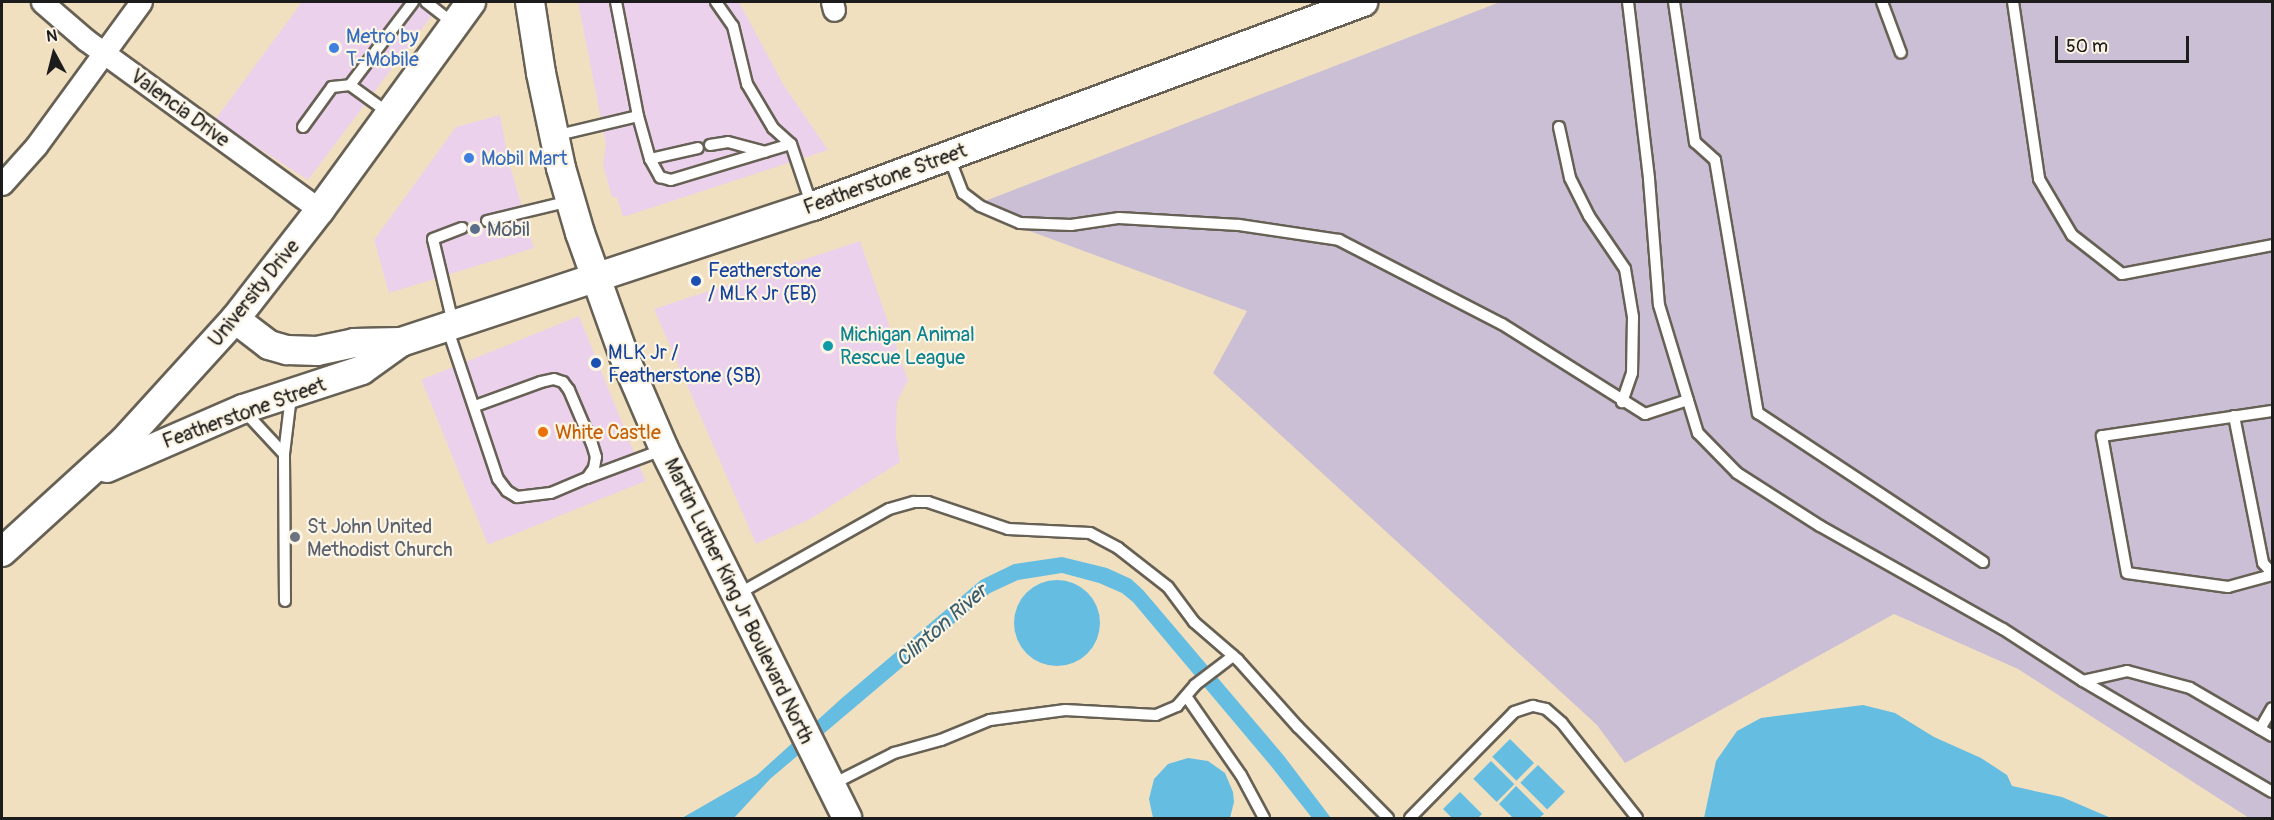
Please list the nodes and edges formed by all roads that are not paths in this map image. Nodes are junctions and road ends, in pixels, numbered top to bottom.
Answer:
1 (42, 2) edge
2 (141, 2) edge
3 (413, 2) edge
4 (426, 2) edge
5 (471, 2) edge
6 (530, 2) edge
7 (616, 2) edge
8 (716, 2) edge
9 (1363, 2) edge
10 (1628, 2) edge
11 (1674, 2) edge
12 (1882, 2) edge
13 (2013, 2) edge
14 (454, 25) junction
15 (104, 53) junction
16 (1901, 53) dead end
17 (350, 85) junction
18 (390, 114) junction
19 (638, 116) junction
20 (303, 127) dead end
21 (1559, 127) dead end
22 (554, 136) junction
23 (791, 144) junction
24 (710, 145) dead end
25 (698, 148) dead end
26 (765, 152) junction
27 (948, 156) junction
28 (650, 159) junction
29 (2, 184) edge
30 (571, 201) junction
31 (813, 206) junction
32 (320, 210) junction
33 (487, 221) dead end
34 (462, 228) dead end
35 (2272, 245) edge
36 (596, 278) junction
37 (235, 319) junction
38 (450, 326) junction
39 (401, 342) junction
40 (292, 393) junction
41 (1688, 400) junction
42 (1622, 402) junction
43 (475, 406) junction
44 (243, 409) junction
45 (2272, 411) edge
46 (2235, 416) junction
47 (664, 449) junction
48 (284, 454) junction
49 (587, 478) junction
50 (84, 480) junction
51 (2, 552) edge
52 (1983, 562) dead end
53 (2272, 574) edge
54 (737, 594) junction
55 (285, 601) dead end
56 (1233, 656) junction
57 (2083, 681) junction
58 (1186, 696) junction
59 (2272, 708) edge
60 (2260, 729) junction
61 (2272, 736) edge
62 (829, 782) junction
63 (2272, 792) edge
64 (847, 819) edge
65 (1264, 819) edge
66 (1388, 819) edge
67 (1410, 819) edge
68 (1637, 819) edge

1 - 15 street, Valencia Drive
2 - 15 street
3 - 17 lane
4 - 14 lane
5 - 14 main road, University Drive
6 - 22 main road, Martin Luther King Jr Boulevard North
7 - 19 lane
8 - 23 lane
9 - 27 main road, Featherstone Street
10 - 41 lane
11 - 52 lane
12 - 16 lane
13 - 35 lane
14 - 18 main road, University Drive
15 - 29 street
15 - 32 street, Valencia Drive
17 - 18 lane
17 - 20 lane
18 - 32 main road, University Drive
19 - 22 lane
19 - 28 lane
21 - 42 lane
22 - 30 main road, Martin Luther King Jr Boulevard North
23 - 26 lane
23 - 31 lane
24 - 26 lane
25 - 28 lane
26 - 28 lane
27 - 31 main road, Featherstone Street
27 - 42 lane
30 - 33 lane
30 - 36 main road, Martin Luther King Jr Boulevard North
31 - 36 main road, Featherstone Street
32 - 37 main road, University Drive
34 - 38 lane
36 - 38 main road, Featherstone Street
36 - 47 main road, Martin Luther King Jr Boulevard North
37 - 39 main road, Featherstone Street
37 - 50 main road, University Drive
38 - 39 main road, Featherstone Street
38 - 43 lane
39 - 40 main road, Featherstone Street
40 - 44 main road, Featherstone Street
40 - 48 lane
41 - 42 lane
41 - 57 lane
43 - 49 lane
43 - 49 lane
44 - 48 lane
44 - 50 main road, Featherstone Street
45 - 46 lane
46 - 53 lane
46 - 53 lane
47 - 49 lane
47 - 54 main road, Martin Luther King Jr Boulevard North
48 - 55 lane
50 - 51 main road, University Drive
54 - 56 lane
54 - 62 main road, Martin Luther King Jr Boulevard North
56 - 58 lane
56 - 66 lane
57 - 60 lane
57 - 63 lane
58 - 62 lane
58 - 65 lane
59 - 60 lane
60 - 61 lane
62 - 64 main road, Martin Luther King Jr Boulevard North
67 - 68 lane

